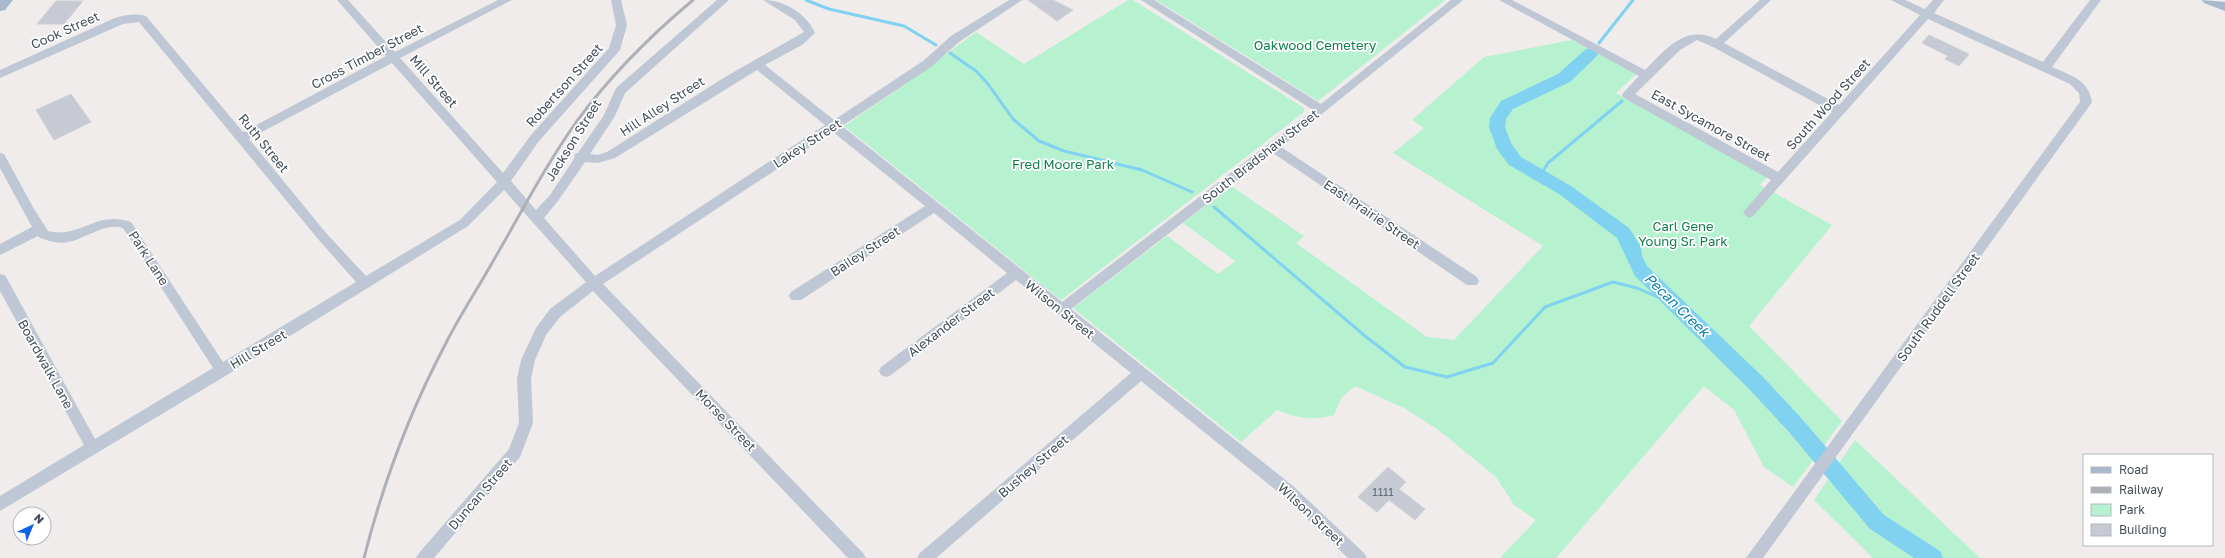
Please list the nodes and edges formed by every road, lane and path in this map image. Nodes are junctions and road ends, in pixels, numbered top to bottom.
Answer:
1 (6, 0) edge
2 (342, 0) edge
3 (507, 0) edge
4 (616, 0) edge
5 (724, 0) edge
6 (768, 0) edge
7 (1017, 0) edge
8 (1146, 0) edge
9 (1458, 0) edge
10 (1504, 0) edge
11 (1766, 0) edge
12 (1896, 0) edge
13 (1939, 0) edge
14 (2096, 0) edge
15 (2209, 0) edge
16 (0, 6) edge
17 (2225, 7) edge
18 (1927, 14) junction
19 (142, 18) joint
20 (1717, 44) junction
21 (394, 57) junction
22 (757, 64) junction
23 (2045, 68) junction
24 (0, 74) edge
25 (1646, 75) junction
26 (1321, 110) junction
27 (1840, 112) junction
28 (833, 126) junction
29 (242, 138) junction
30 (1273, 147) junction
31 (0, 157) edge
32 (579, 157) junction
33 (3, 170) edge
34 (1780, 179) junction
35 (504, 181) junction
36 (933, 207) junction
37 (1749, 213) dead end
38 (537, 217) junction
39 (40, 229) junction
40 (0, 250) edge
41 (1016, 274) junction
42 (0, 279) edge
43 (1472, 281) dead end
44 (594, 282) junction
45 (366, 284) junction
46 (796, 296) dead end
47 (1061, 310) junction
48 (222, 371) junction
49 (886, 371) dead end
50 (1140, 373) junction
51 (93, 448) junction
52 (0, 504) edge
53 (424, 558) edge
54 (858, 558) edge
55 (925, 558) edge
56 (1359, 558) edge
57 (1754, 558) edge

1 - 16 main road
2 - 21 street, Mill Street
3 - 21 street, Cross Timber Street
4 - 35 street, Robertson Street
5 - 32 street, Jackson Street
6 - 22 street, Hill Alley Street
7 - 28 street, Lakey Street
8 - 26 street
9 - 26 street, South Bradshaw Street
10 - 25 street, East Sycamore Street
11 - 20 street
12 - 18 street
13 - 18 street, South Wood Street
14 - 23 street
15 - 17 main road
18 - 23 street
18 - 27 street, South Wood Street
19 - 24 street, Cook Street
19 - 29 street, Ruth Street
20 - 25 street
20 - 27 street
21 - 29 street, Cross Timber Street
21 - 35 street, Mill Street
22 - 28 street, Wilson Street
22 - 32 street, Hill Alley Street
23 - 57 street, South Ruddell Street
25 - 34 street, East Sycamore Street
26 - 30 street, South Bradshaw Street
27 - 34 street, South Wood Street
28 - 36 street, Wilson Street
28 - 44 street, Lakey Street
29 - 45 street, Ruth Street
30 - 43 street, East Prairie Street
30 - 47 street, South Bradshaw Street
31 - 33 street
32 - 38 street, Jackson Street
33 - 39 street
34 - 37 street, South Wood Street
35 - 38 street, Mill Street
35 - 45 street, Hill Street
36 - 41 street, Wilson Street
36 - 46 street, Bailey Street
38 - 44 street, Morse Street
39 - 40 street
39 - 48 street, Park Lane
41 - 47 street, Wilson Street
41 - 49 street, Alexander Street
42 - 51 street, Boardwalk Lane
44 - 53 street, Duncan Street
44 - 54 street, Morse Street
45 - 48 street, Hill Street
47 - 50 street, Wilson Street
48 - 51 street, Hill Street
50 - 55 street, Bushey Street
50 - 56 street, Wilson Street
51 - 52 street, Hill Street

